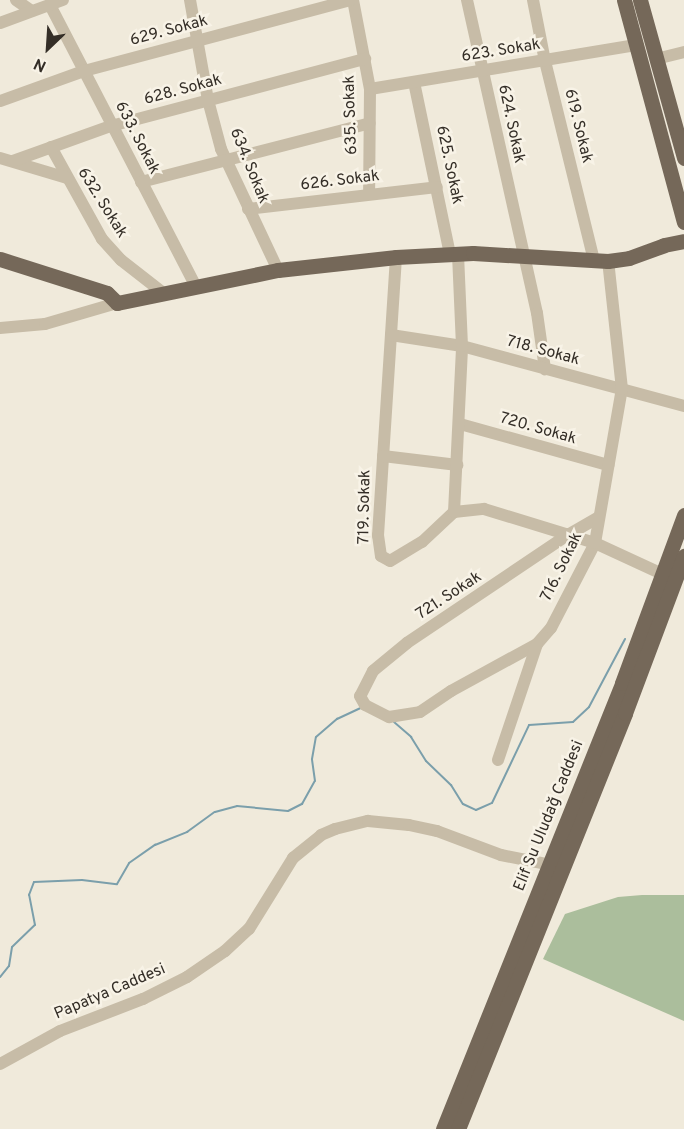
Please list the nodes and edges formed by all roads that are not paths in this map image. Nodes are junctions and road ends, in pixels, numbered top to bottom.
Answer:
1 (16, 0) edge
2 (63, 0) edge
3 (190, 0) edge
4 (352, 0) edge
5 (467, 0) edge
6 (533, 0) edge
7 (624, 0) edge
8 (640, 0) edge
9 (50, 5) junction
10 (32, 11) junction
11 (0, 23) edge
12 (197, 40) junction
13 (637, 45) junction
14 (684, 52) edge
15 (365, 59) junction
16 (656, 59) junction
17 (545, 61) junction
18 (84, 71) junction
19 (483, 71) junction
20 (414, 82) junction
21 (370, 89) junction
22 (208, 100) junction
23 (0, 101) edge
24 (370, 123) junction
25 (111, 126) junction
26 (51, 147) junction
27 (0, 158) edge
28 (684, 158) edge
29 (225, 160) junction
30 (13, 161) junction
31 (67, 178) junction
32 (141, 182) junction
33 (437, 187) junction
34 (369, 194) junction
35 (248, 209) junction
36 (684, 222) edge
37 (684, 229) edge
38 (684, 241) edge
39 (664, 245) junction
40 (454, 254) junction
41 (523, 255) junction
42 (396, 257) junction
43 (0, 259) edge
44 (601, 260) junction
45 (278, 270) junction
46 (195, 285) junction
47 (162, 292) junction
48 (117, 303) junction
49 (0, 328) edge
50 (391, 335) junction
51 (462, 346) junction
52 (545, 369) junction
53 (622, 389) junction
54 (684, 406) edge
55 (460, 424) junction
56 (383, 456) junction
57 (457, 465) junction
58 (608, 465) junction
59 (454, 512) junction
60 (684, 515) edge
61 (599, 517) junction
62 (569, 534) junction
63 (595, 543) junction
64 (684, 556) edge
65 (674, 575) edge
66 (537, 644) junction
67 (389, 717) joint
68 (498, 760) dead end
69 (556, 866) junction
70 (0, 1064) edge
71 (443, 1129) edge
72 (458, 1129) edge

1 - 10 street
2 - 9 street
3 - 12 street, 634. Sokak
4 - 12 street, 629. Sokak
4 - 15 street, 635. Sokak
5 - 19 street, 624. Sokak
6 - 17 street, 619. Sokak
7 - 13 main road
8 - 16 main road
9 - 10 street
9 - 18 street, 633. Sokak
10 - 11 street
12 - 18 street, 629. Sokak
12 - 22 street, 634. Sokak
13 - 17 street, 623. Sokak
13 - 36 main road
14 - 16 street
15 - 21 street, 635. Sokak
15 - 22 street, 628. Sokak
16 - 28 main road
17 - 19 street, 623. Sokak
17 - 44 street, 619. Sokak
18 - 23 street, 629. Sokak
18 - 25 street, 633. Sokak
19 - 20 street, 623. Sokak
19 - 41 street, 624. Sokak
20 - 21 street, 623. Sokak
20 - 33 street, 625. Sokak
21 - 24 street, 635. Sokak
22 - 25 street, 628. Sokak
22 - 29 street, 634. Sokak
24 - 29 street
24 - 34 street, 635. Sokak
25 - 26 street, 628. Sokak
25 - 32 street, 633. Sokak
26 - 30 street, 628. Sokak
26 - 31 street, 632. Sokak
27 - 30 street
29 - 32 street
29 - 35 street, 634. Sokak
30 - 31 street
31 - 47 street, 632. Sokak
32 - 46 street, 633. Sokak
33 - 34 street, 626. Sokak
33 - 40 street, 625. Sokak
34 - 35 street, 626. Sokak
35 - 45 street, 634. Sokak
37 - 39 main road
38 - 39 main road
39 - 44 main road
40 - 41 main road
40 - 42 main road
40 - 51 street, 625. Sokak
41 - 44 main road
41 - 52 street, 624. Sokak
42 - 45 main road
42 - 50 street, 719. Sokak
43 - 48 main road
44 - 53 street, 716. Sokak
45 - 46 main road
46 - 47 main road
47 - 48 main road
48 - 49 street
50 - 51 street, 718. Sokak
50 - 56 street, 719. Sokak
51 - 52 street, 718. Sokak
51 - 55 street, 625. Sokak
52 - 53 street, 718. Sokak
53 - 54 street, 718. Sokak
53 - 58 street, 716. Sokak
55 - 57 street, 625. Sokak
55 - 58 street, 720. Sokak
56 - 57 street
56 - 59 street, 719. Sokak
57 - 59 street, 625. Sokak
58 - 61 street, 716. Sokak
59 - 62 street
60 - 65 main road, Elif Su Uludağ Caddesi
61 - 62 street, 721. Sokak
61 - 63 street, 716. Sokak
62 - 63 street
62 - 67 street, 721. Sokak
63 - 65 street
63 - 66 street, 716. Sokak
64 - 65 main road, Elif Su Uludağ Caddesi
65 - 69 main road, Elif Su Uludağ Caddesi
66 - 67 street, 716. Sokak
66 - 68 street
69 - 70 street, Papatya Caddesi
69 - 71 main road, Elif Su Uludağ Caddesi
69 - 72 main road, Elif Su Uludağ Caddesi

